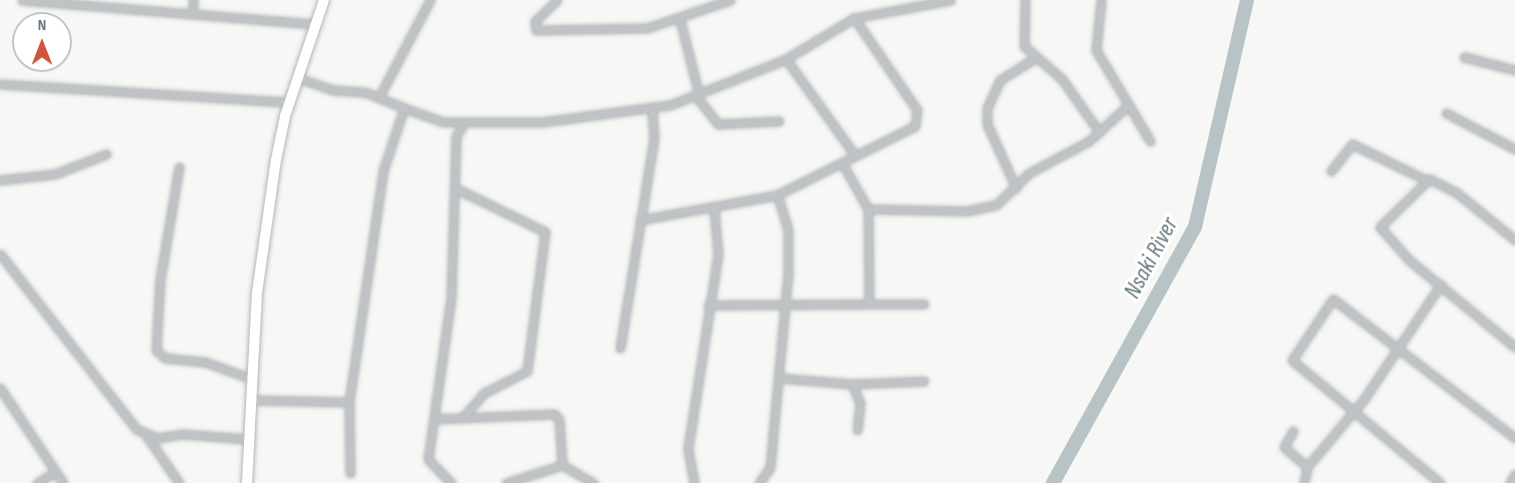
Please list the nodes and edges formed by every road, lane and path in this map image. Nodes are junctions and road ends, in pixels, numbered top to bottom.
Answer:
1 (22, 0) edge
2 (193, 0) edge
3 (324, 0) edge
4 (430, 0) edge
5 (557, 0) edge
6 (730, 0) edge
7 (950, 0) edge
8 (1025, 0) edge
9 (1101, 0) edge
10 (193, 12) junction
11 (854, 18) junction
12 (680, 20) junction
13 (316, 24) junction
14 (1464, 57) dead end
15 (786, 59) junction
16 (1034, 59) junction
17 (1515, 70) edge
18 (298, 78) junction
19 (0, 84) edge
20 (698, 95) junction
21 (379, 97) junction
22 (289, 102) junction
23 (652, 107) junction
24 (404, 108) junction
25 (1125, 108) junction
26 (1446, 112) dead end
27 (779, 121) dead end
28 (464, 123) junction
29 (1099, 132) junction
30 (1150, 141) dead end
31 (1515, 149) edge
32 (106, 154) dead end
33 (854, 154) junction
34 (842, 163) junction
35 (179, 167) dead end
36 (1331, 171) dead end
37 (0, 180) edge
38 (1426, 180) junction
39 (1016, 188) junction
40 (456, 189) junction
41 (777, 195) junction
42 (714, 209) junction
43 (868, 209) junction
44 (640, 220) junction
45 (1515, 240) edge
46 (0, 254) edge
47 (1441, 284) junction
48 (869, 304) junction
49 (924, 304) dead end
50 (708, 305) junction
51 (786, 305) junction
52 (1395, 347) junction
53 (1515, 347) edge
54 (620, 348) dead end
55 (779, 378) junction
56 (252, 379) junction
57 (924, 381) dead end
58 (852, 384) junction
59 (0, 388) edge
60 (250, 400) junction
61 (349, 402) junction
62 (1353, 413) junction
63 (462, 418) junction
64 (434, 419) junction
65 (857, 430) dead end
66 (1293, 431) dead end
67 (146, 435) junction
68 (1515, 438) edge
69 (248, 439) junction
70 (562, 465) junction
71 (1307, 467) junction
72 (55, 472) junction
73 (350, 473) dead end
74 (1515, 474) edge
75 (37, 483) edge
76 (63, 483) edge
77 (178, 483) edge
78 (247, 483) edge
79 (451, 483) edge
80 (506, 483) edge
81 (593, 483) edge
82 (694, 483) edge
83 (759, 483) edge
84 (1304, 483) edge
85 (1440, 483) edge
86 (1510, 483) edge

1 - 10 street
2 - 10 street
3 - 13 street
4 - 21 street
5 - 12 street
6 - 12 street
7 - 11 street
8 - 16 street
9 - 25 street
10 - 13 street
11 - 15 street
11 - 33 street
12 - 20 street
13 - 18 street
14 - 17 street
15 - 20 street
15 - 33 street
16 - 29 street
16 - 39 street
18 - 21 street
18 - 22 street
19 - 22 street
20 - 23 street
20 - 27 street
21 - 24 street
22 - 56 street
23 - 28 street
23 - 44 street
24 - 28 street
24 - 61 street
25 - 29 street
25 - 30 street
26 - 31 street
28 - 40 street
29 - 39 street
32 - 37 street
33 - 34 street
34 - 41 street
34 - 43 street
35 - 56 street
36 - 38 street
38 - 45 street
38 - 47 street
39 - 43 street
40 - 63 street
40 - 64 street
41 - 42 street
41 - 51 street
42 - 44 street
42 - 50 street
43 - 48 street
44 - 54 street
46 - 67 street
47 - 52 street
47 - 53 street
48 - 49 street
48 - 51 street
50 - 51 street
50 - 82 street
51 - 55 street
52 - 62 street
52 - 62 street
52 - 68 street
55 - 58 street
55 - 83 street
56 - 60 street
57 - 58 street
58 - 65 street
59 - 72 street
60 - 61 street
60 - 69 street
61 - 73 street
62 - 71 street
62 - 85 street
63 - 64 street
63 - 70 street
64 - 79 street
66 - 71 street
67 - 69 street
67 - 77 street
69 - 78 street
70 - 80 street
70 - 81 street
71 - 84 street
72 - 75 street
72 - 76 street
74 - 86 street

